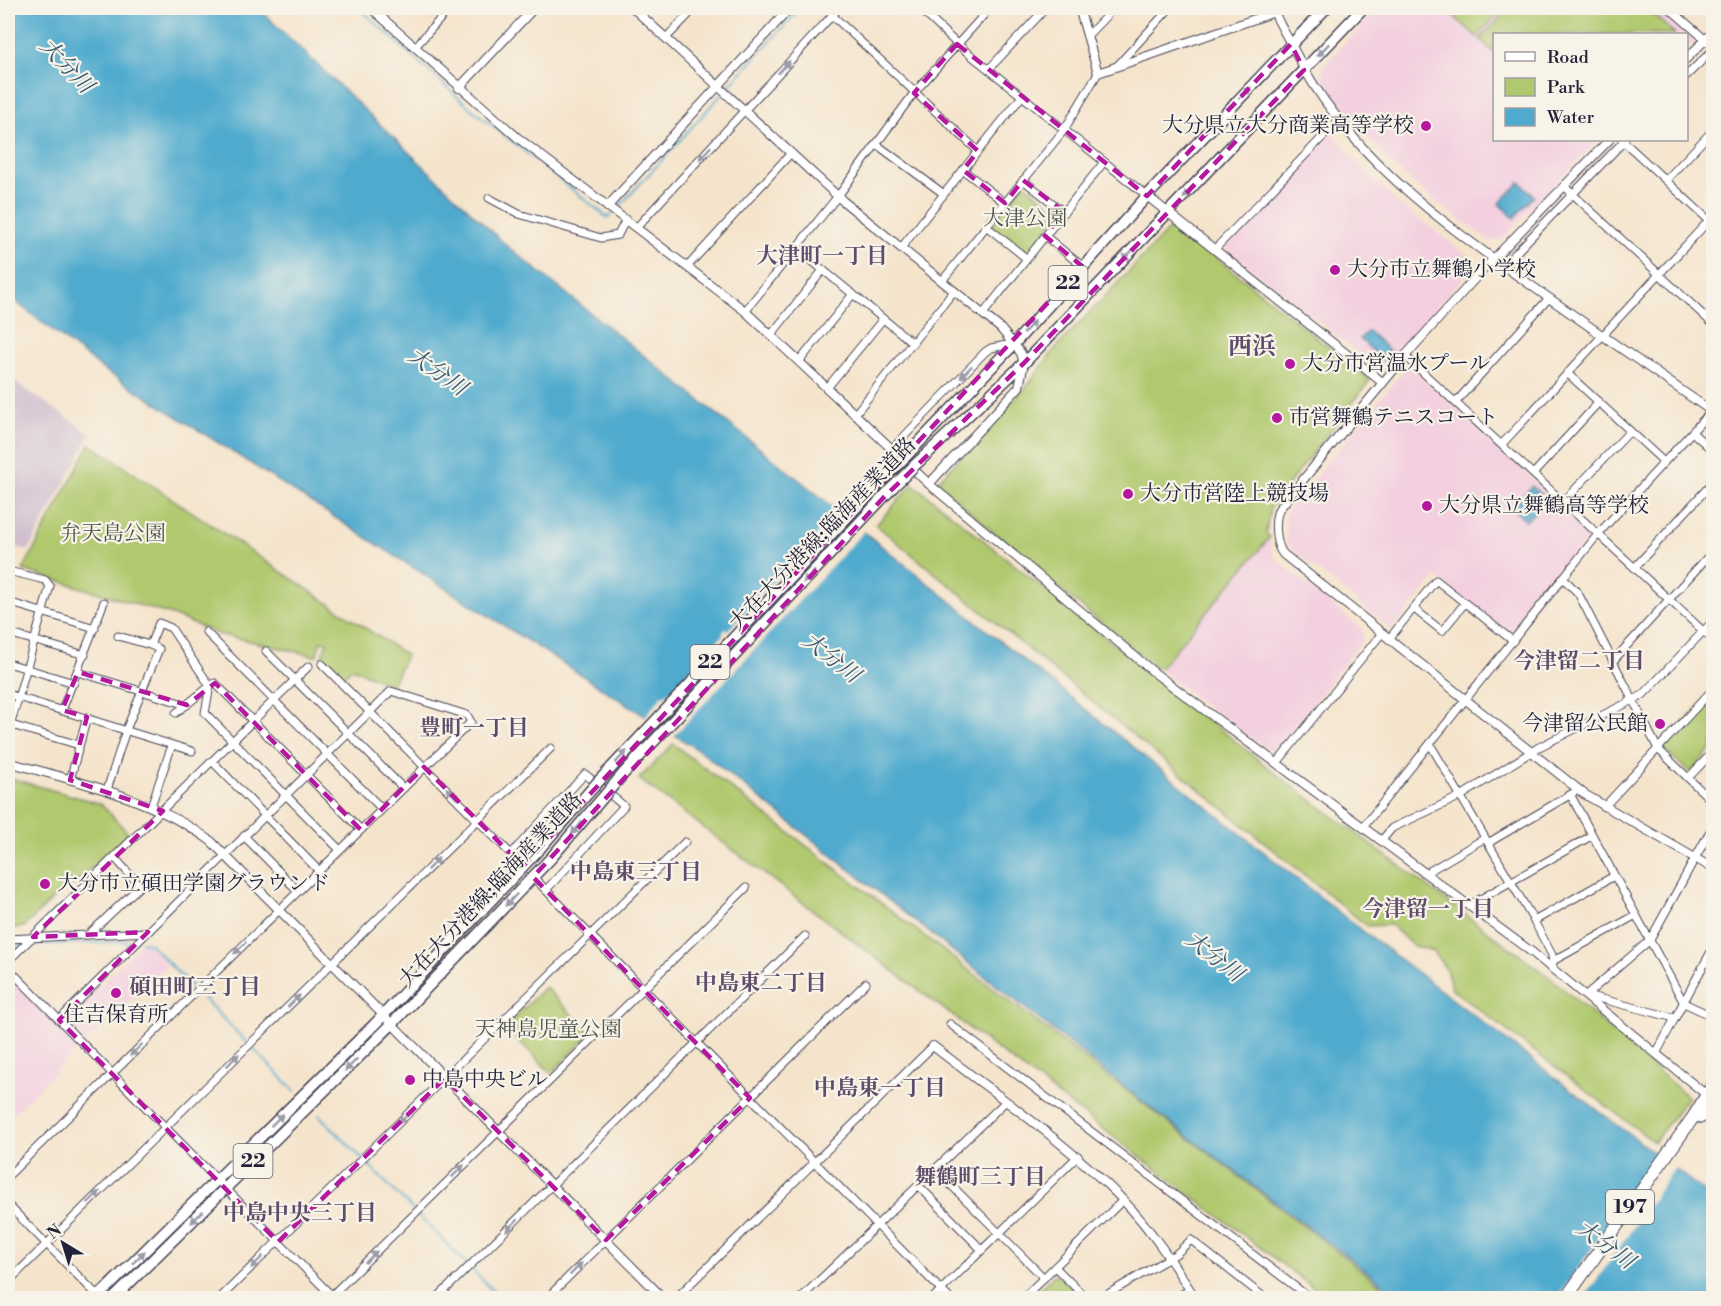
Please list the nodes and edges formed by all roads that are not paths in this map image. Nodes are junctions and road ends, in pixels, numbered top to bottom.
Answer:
1 (371, 8) edge
2 (450, 8) edge
3 (534, 8) edge
4 (633, 8) edge
5 (695, 8) edge
6 (790, 8) edge
7 (839, 8) edge
8 (919, 8) edge
9 (990, 8) edge
10 (1046, 8) edge
11 (1079, 8) edge
12 (1114, 8) edge
13 (1170, 8) edge
14 (1326, 8) edge
15 (1363, 8) edge
16 (1669, 8) edge
17 (1274, 10) edge
18 (832, 15) junction
19 (1713, 31) edge
20 (1087, 36) junction
21 (666, 38) junction
22 (1705, 40) junction
23 (957, 44) junction
24 (1291, 44) junction
25 (415, 47) junction
26 (1713, 48) edge
27 (1688, 57) edge
28 (1116, 67) junction
29 (989, 69) junction
30 (1304, 70) junction
31 (1098, 73) junction
32 (1688, 74) edge
33 (459, 88) junction
34 (722, 90) junction
35 (914, 93) junction
36 (1022, 96) junction
37 (744, 110) junction
38 (1338, 121) junction
39 (1713, 129) edge
40 (1064, 130) junction
41 (1608, 141) edge
42 (1623, 141) edge
43 (1625, 141) edge
44 (876, 144) junction
45 (978, 151) junction
46 (791, 153) junction
47 (1104, 162) junction
48 (963, 170) junction
49 (1023, 180) junction
50 (1666, 180) junction
51 (1564, 186) junction
52 (944, 194) junction
53 (1573, 194) junction
54 (838, 196) junction
55 (1147, 196) junction
56 (489, 198) dead end
57 (1005, 203) junction
58 (608, 208) junction
59 (1064, 212) junction
60 (1169, 213) junction
61 (1712, 220) edge
62 (626, 221) junction
63 (986, 226) junction
64 (636, 228) junction
65 (1045, 236) junction
66 (796, 248) junction
67 (901, 248) junction
68 (1215, 249) junction
69 (1026, 258) junction
70 (1493, 259) junction
71 (1082, 266) junction
72 (1503, 266) junction
73 (687, 267) junction
74 (823, 270) junction
75 (1659, 274) junction
76 (942, 281) junction
77 (954, 291) junction
78 (853, 294) junction
79 (1550, 298) junction
80 (745, 311) junction
81 (983, 314) junction
82 (883, 319) junction
83 (1713, 325) edge
84 (771, 335) junction
85 (1602, 335) junction
86 (913, 343) junction
87 (1014, 344) junction
88 (1405, 356) junction
89 (799, 362) junction
90 (1024, 363) junction
91 (1568, 373) junction
92 (1382, 382) junction
93 (827, 388) junction
94 (1456, 402) junction
95 (1599, 402) junction
96 (1712, 411) edge
97 (855, 414) junction
98 (1630, 431) junction
99 (1692, 432) junction
100 (1502, 444) junction
101 (892, 449) junction
102 (1713, 452) edge
103 (1664, 462) junction
104 (1534, 473) junction
105 (1713, 481) edge
106 (929, 484) junction
107 (1564, 501) junction
108 (1599, 533) junction
109 (1713, 550) edge
110 (1635, 567) junction
111 (8, 571) edge
112 (1563, 579) junction
113 (1670, 599) junction
114 (8, 602) edge
115 (104, 602) dead end
116 (1465, 603) junction
117 (1413, 608) junction
118 (42, 612) junction
119 (1713, 620) edge
120 (95, 628) junction
121 (1703, 631) junction
122 (206, 632) dead end
123 (8, 633) edge
124 (118, 636) dead end
125 (1385, 636) junction
126 (1713, 640) edge
127 (34, 641) junction
128 (1513, 641) junction
129 (150, 645) junction
130 (266, 651) dead end
131 (85, 655) junction
132 (1613, 661) junction
133 (8, 663) edge
134 (322, 664) dead end
135 (309, 666) dead end
136 (26, 669) junction
137 (78, 672) junction
138 (296, 680) junction
139 (74, 683) junction
140 (210, 686) junction
141 (1713, 688) edge
142 (142, 691) junction
143 (8, 694) edge
144 (18, 697) junction
145 (1466, 700) junction
146 (1633, 700) junction
147 (275, 701) junction
148 (187, 705) junction
149 (63, 710) junction
150 (369, 712) junction
151 (176, 713) dead end
152 (87, 717) junction
153 (254, 722) junction
154 (8, 727) edge
155 (126, 730) junction
156 (347, 734) junction
157 (233, 742) junction
158 (1430, 744) junction
159 (79, 746) junction
160 (172, 746) junction
161 (551, 748) dead end
162 (1658, 748) junction
163 (192, 751) dead end
164 (1713, 751) edge
165 (1531, 753) junction
166 (327, 754) junction
167 (8, 762) edge
168 (213, 762) junction
169 (1277, 763) junction
170 (424, 767) junction
171 (306, 774) junction
172 (1688, 778) junction
173 (70, 780) junction
174 (403, 788) junction
175 (107, 790) junction
176 (1574, 792) junction
177 (285, 795) junction
178 (1461, 796) junction
179 (1713, 803) edge
180 (151, 806) junction
181 (1604, 807) junction
182 (382, 809) junction
183 (163, 811) junction
184 (265, 815) junction
185 (477, 820) junction
186 (1713, 824) edge
187 (1364, 826) junction
188 (361, 830) junction
189 (244, 836) junction
190 (1591, 836) junction
191 (1382, 840) junction
192 (1487, 840) junction
193 (685, 842) dead end
194 (340, 850) junction
195 (226, 854) junction
196 (511, 854) junction
197 (114, 858) junction
198 (1696, 859) junction
199 (523, 866) junction
200 (1713, 869) edge
201 (319, 871) junction
202 (1426, 873) junction
203 (1614, 876) junction
204 (533, 877) junction
205 (1511, 882) junction
206 (746, 888) dead end
207 (546, 890) junction
208 (298, 891) junction
209 (1470, 905) junction
210 (280, 909) junction
211 (1636, 915) junction
212 (1534, 921) junction
213 (148, 932) junction
214 (89, 934) junction
215 (590, 935) junction
216 (806, 936) dead end
217 (31, 938) junction
218 (8, 939) edge
219 (1650, 940) junction
220 (1713, 946) edge
221 (18, 951) junction
222 (8, 952) edge
223 (8, 961) edge
224 (333, 962) junction
225 (1553, 964) junction
226 (8, 968) edge
227 (866, 983) dead end
228 (643, 989) junction
229 (1586, 995) junction
230 (1684, 1003) junction
231 (385, 1014) junction
232 (1713, 1017) edge
233 (1675, 1018) junction
234 (59, 1020) junction
235 (392, 1024) junction
236 (951, 1024) dead end
237 (696, 1043) junction
238 (933, 1046) joint
239 (1656, 1054) junction
240 (112, 1074) junction
241 (445, 1078) junction
242 (1713, 1083) edge
243 (750, 1098) junction
244 (1711, 1099) edge
245 (1005, 1102) junction
246 (1696, 1118) junction
247 (165, 1128) junction
248 (498, 1132) junction
249 (1078, 1156) junction
250 (814, 1162) junction
251 (935, 1169) junction
252 (8, 1176) edge
253 (217, 1180) junction
254 (918, 1185) junction
255 (552, 1186) junction
256 (226, 1189) junction
257 (1123, 1200) junction
258 (8, 1205) edge
259 (876, 1226) junction
260 (999, 1233) junction
261 (606, 1240) junction
262 (278, 1242) junction
263 (46, 1244) junction
264 (982, 1250) junction
265 (1170, 1258) junction
266 (1055, 1267) junction
267 (1044, 1278) junction
268 (8, 1282) edge
269 (1190, 1290) junction
270 (941, 1291) junction
271 (99, 1298) edge
272 (331, 1298) edge
273 (114, 1299) edge
274 (220, 1299) edge
275 (437, 1299) edge
276 (547, 1299) edge
277 (663, 1299) edge
278 (676, 1299) edge
279 (801, 1299) edge
280 (933, 1299) edge
281 (949, 1299) edge
282 (1023, 1299) edge
283 (1086, 1299) edge
284 (1101, 1299) edge
285 (1175, 1299) edge
286 (1195, 1299) edge
287 (1265, 1299) edge
288 (1310, 1299) edge
289 (1566, 1299) edge
290 (1576, 1299) edge

1 - 25 street
2 - 25 street
3 - 33 street
4 - 21 street
5 - 21 street
6 - 34 street
7 - 18 street
8 - 23 street
9 - 23 street
10 - 29 street
11 - 20 street
12 - 20 street
13 - 28 street
14 - 24 main road, 大在大分港線;臨海産業道路 / 22
15 -> 30 main road, 大在大分港線;臨海産業道路 / 22
16 - 22 street
17 - 24 street
17 - 28 street
18 - 35 street
37 -> 18 street
19 - 22 street
20 - 31 street
21 - 34 street
22 - 26 street
22 - 27 street
23 - 29 street
23 - 35 street
24 - 30 street
55 -> 24 main road, 大在大分港線;臨海産業道路 / 22
25 - 33 street
26 - 32 street
28 - 31 street
29 - 36 street
30 - 38 street
30 -> 60 main road, 大在大分港線;臨海産業道路 / 22
31 - 40 street
33 - 58 street
34 - 37 street
34 - 58 street
35 - 44 street
35 - 45 street
36 - 40 street
36 - 45 street
37 - 46 street
37 -> 64 street
38 - 68 street
38 - 70 street
39 - 50 street
40 - 47 street
40 - 49 street
41 - 51 street
42 - 53 street
43 - 50 street
44 - 52 street
44 - 54 street
45 - 48 street
46 - 54 street
46 - 73 street
47 - 55 street
47 - 59 street
48 - 52 street
48 - 57 street
49 - 57 street
49 - 59 street
50 - 61 street
51 - 53 street
51 - 70 street
52 - 67 street
53 - 72 street
53 - 75 street
54 - 66 street
54 - 67 street
55 - 60 street
55 - 71 main road, 大在大分港線;臨海産業道路 / 22
56 - 62 street
57 - 63 street
58 - 62 street
59 - 65 street
60 - 68 street
60 -> 90 main road, 大在大分港線;臨海産業道路 / 22
61 - 75 street
62 - 64 street
63 - 69 street
63 - 76 street
64 - 73 street
65 - 69 street
65 - 71 street
66 - 74 street
66 - 80 street
67 - 76 street
68 - 92 street
69 - 81 street
70 - 72 street
70 - 88 street
87 -> 71 main road, 大在大分港線;臨海産業道路 / 22
72 - 79 street
73 - 80 street
74 - 78 street
74 - 84 street
75 - 83 street
75 - 85 street
76 - 77 street
77 - 81 street
77 - 86 street
78 - 82 street
78 - 89 street
79 - 85 street
79 - 94 street
80 - 84 street
81 - 87 street
82 - 86 street
82 - 93 street
84 - 89 street
85 - 91 street
85 - 96 street
86 - 97 street
87 - 90 street
87 -> 101 street
199 -> 87 main road, 大在大分港線;臨海産業道路 / 22, bridge
88 - 92 street
88 - 94 street
89 - 93 street
90 - 106 street
90 -> 204 main road, 大在大分港線;臨海産業道路 / 22, bridge
91 - 95 street
91 - 100 street
92 - 125 street
93 - 97 street
94 - 100 street
95 - 98 street
95 - 104 street
96 - 99 street
97 - 101 street
98 - 103 street
98 - 107 street
99 - 102 street
99 - 103 street
100 - 104 street
101 - 106 street
103 - 108 street
104 - 107 street
105 - 110 street
106 - 169 street
107 - 108 street
108 - 110 street
108 - 112 street
109 - 113 street
110 - 113 street
111 - 118 street
112 - 128 street
112 - 132 street
113 - 121 street
113 - 132 street
114 - 118 street
115 - 120 street
116 - 117 street
116 - 117 street
116 - 128 street
117 - 125 street
118 - 120 street
118 - 127 street
119 - 121 street
120 - 131 street
121 - 126 street
121 - 146 street
122 - 147 street
123 - 127 street
124 - 129 street
125 - 145 street
125 - 169 street
127 - 131 street
127 - 136 street
128 - 145 street
129 - 140 street
129 - 142 street
130 - 138 street
131 - 137 street
132 - 146 street
133 - 136 street
134 - 150 street
135 - 138 street
136 - 139 street
136 - 144 street
137 - 139 street
137 - 142 street
138 - 147 street
138 - 156 street
139 - 149 street
140 - 148 street
140 - 153 street
140 - 157 street
141 - 162 street
142 - 148 street
142 - 155 street
143 - 144 street
144 - 149 street
144 - 154 street
145 - 158 street
145 - 165 street
146 - 162 street
146 - 165 street
147 - 153 street
147 - 166 street
148 - 151 street
149 - 152 street
150 - 156 street
150 - 170 street
150 - 170 street
152 - 155 street
152 - 159 street
153 - 157 street
153 - 171 street
154 - 159 street
155 - 160 street
155 - 175 street
156 - 166 street
156 - 174 street
157 - 168 street
157 - 177 street
158 - 178 street
158 - 187 street
159 - 173 street
160 - 163 street
160 - 180 street
161 - 185 street
162 - 172 street
162 - 181 street
164 - 172 street
165 - 176 street
165 - 178 street
166 - 171 street
166 - 182 street
167 - 173 street
168 - 183 street
168 - 184 street
169 - 187 street
170 - 174 street
185 -> 170 street
171 - 177 street
171 - 188 street
172 - 179 street
173 - 175 street
174 - 182 street
175 - 180 street
176 - 181 street
176 - 190 street
176 - 192 street
177 - 184 street
177 - 194 street
178 - 191 street
178 - 192 street
180 - 183 street
181 - 198 street
182 - 188 street
183 - 195 street
183 - 197 street
184 - 189 street
184 - 201 street
185 - 196 street
224 -> 185 street
186 - 198 street
187 - 191 street
188 - 194 street
189 - 195 street
189 - 208 street
190 - 203 street
190 - 205 street
191 - 202 street
192 - 202 street
192 - 205 street
193 - 215 street
194 - 201 street
195 - 210 street
195 - 213 street
196 - 199 street
196 - 207 street
197 - 214 street
197 - 217 street
198 - 200 street
198 - 219 street
199 - 231 main road, 大在大分港線;臨海産業道路 / 22
201 - 208 street
202 - 209 street
203 - 211 street
203 - 212 street
204 - 207 street
204 -> 235 main road, 大在大分港線;臨海産業道路 / 22
205 - 209 street
205 - 212 street
206 - 228 street
207 - 215 street
208 - 210 street
209 - 225 street
210 - 224 street
210 -> 240 street
211 - 219 street
211 - 225 street
212 - 225 street
213 - 214 street
213 - 234 street
214 - 217 street
215 - 228 street
215 - 241 street
216 - 237 street
217 - 218 street
217 - 221 street
219 - 229 street
219 - 230 street
220 - 230 street
221 - 222 street
221 - 223 street
224 - 231 street
247 -> 224 street
225 - 229 street
226 - 234 street
227 - 243 street
228 - 237 street
228 - 248 street
229 - 233 street
229 - 239 street
230 - 232 street
230 - 233 street
231 - 235 street
253 -> 231 main road, 大在大分港線;臨海産業道路 / 22
233 - 239 street
234 - 240 street
235 - 241 street
235 -> 256 main road, 大在大分港線;臨海産業道路 / 22
236 - 288 street
237 - 243 street
237 - 255 street
238 - 245 street
238 - 250 street
239 - 244 street
240 - 247 street
240 - 252 street
241 - 248 street
241 -> 262 street
242 - 244 highway, 197
243 - 250 street
243 - 261 street
244 - 246 highway, 197
245 - 249 street
245 - 251 street
246 - 289 highway, 197
246 - 290 highway, 197
247 - 253 street
263 -> 247 street
248 - 255 street
272 -> 248 street
249 - 257 street
249 - 260 street
250 - 259 street
250 - 278 street
251 - 254 street
251 - 260 street
253 - 256 street
271 -> 253 main road, 大在大分港線;臨海産業道路 / 22
254 - 259 street
254 - 264 street
255 - 261 street
255 -> 275 street
256 - 262 street
256 -> 273 main road, 大在大分港線;臨海産業道路 / 22
257 - 265 street
257 - 266 street
258 - 263 street
259 - 270 street
259 - 279 street
260 - 264 street
260 - 267 street
276 -> 261 street
261 - 277 street
262 - 272 street
262 -> 274 street
263 - 268 street
263 - 271 street
264 - 270 street
265 - 269 street
265 - 284 street
265 - 287 street
266 - 267 street
266 - 283 street
267 - 282 street
269 - 285 street
269 - 286 street
270 - 280 street
270 - 281 street

